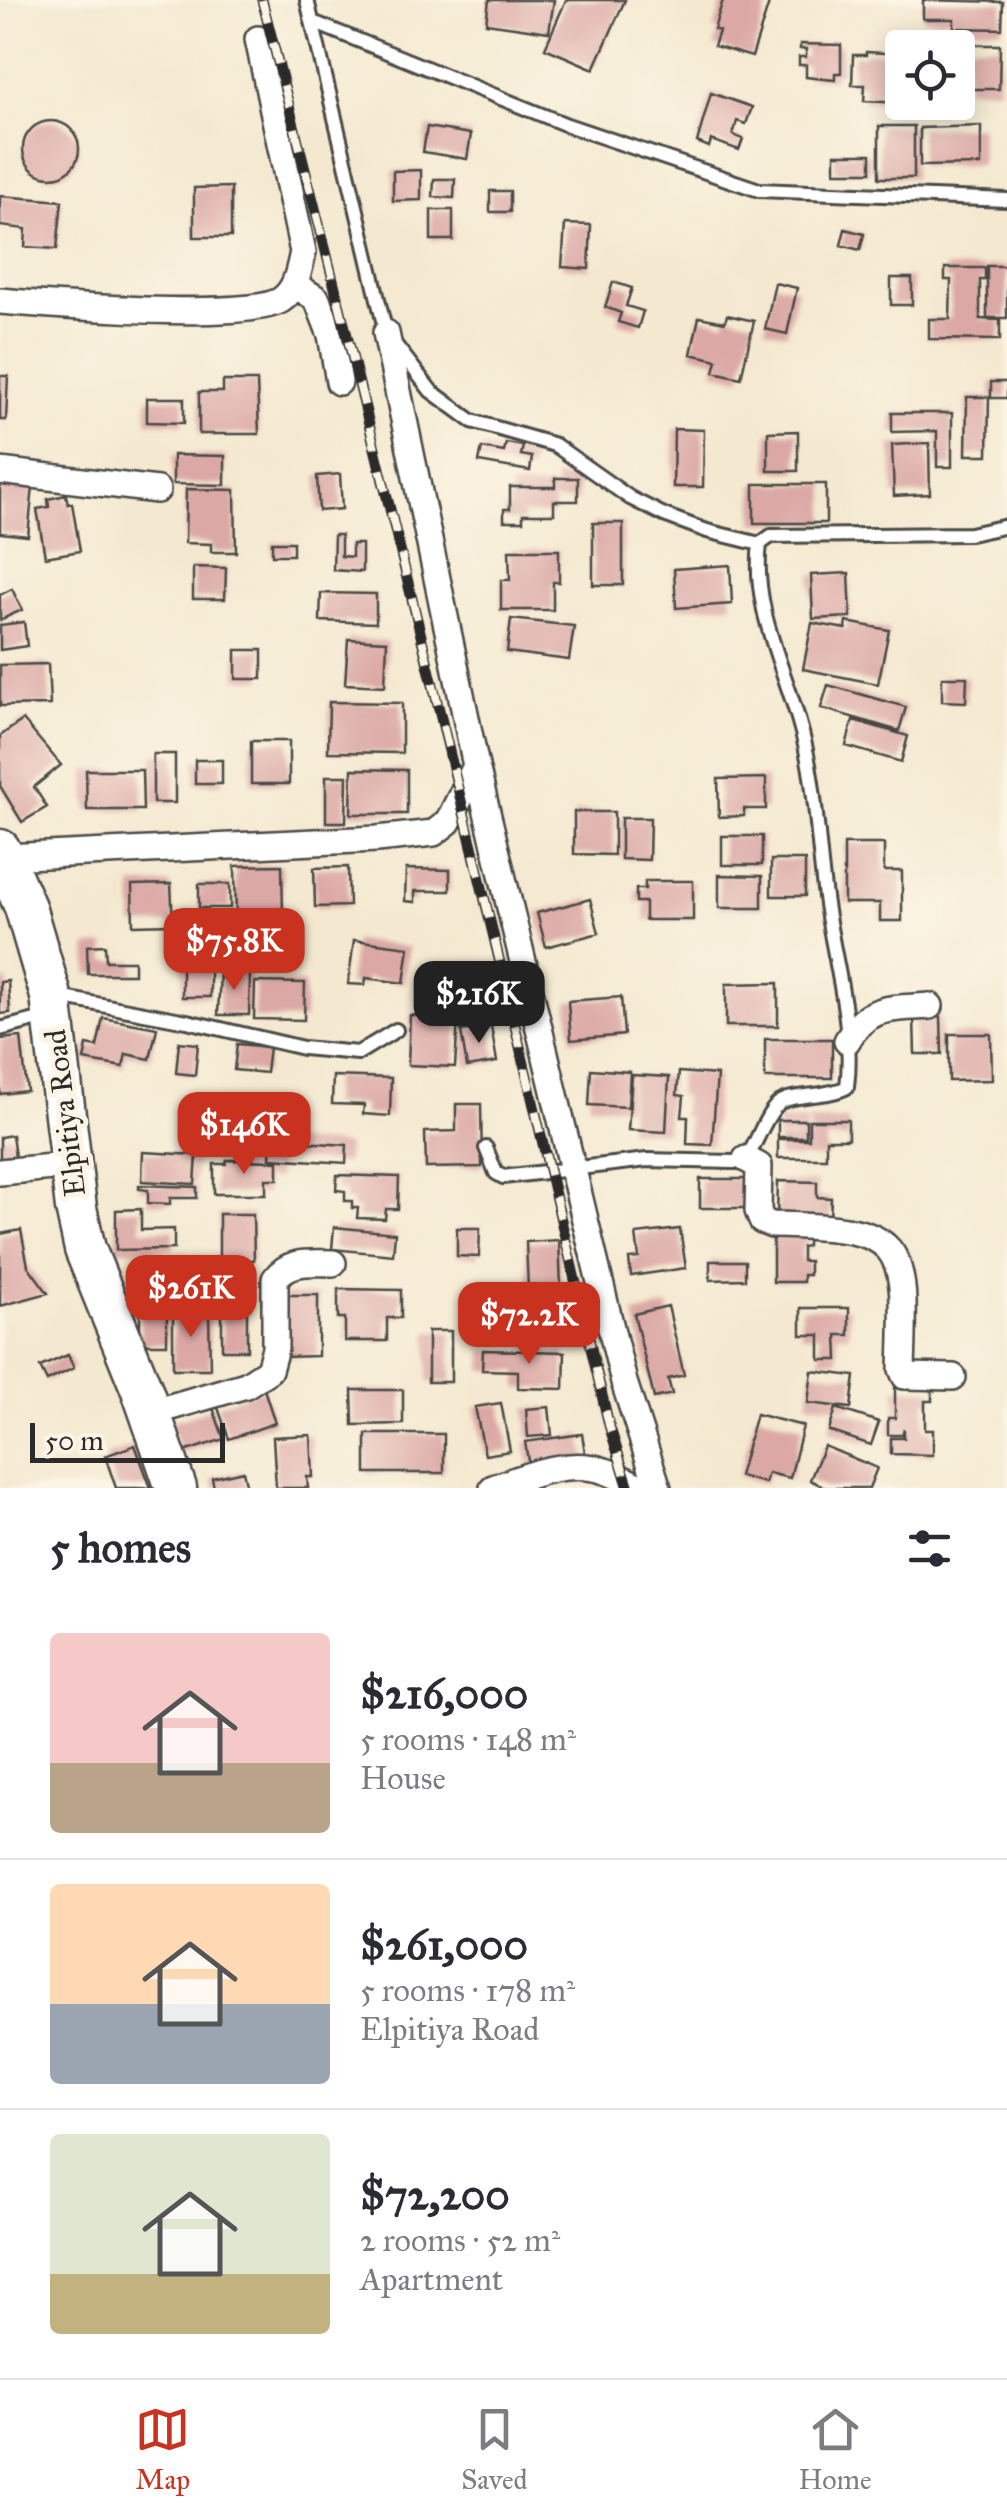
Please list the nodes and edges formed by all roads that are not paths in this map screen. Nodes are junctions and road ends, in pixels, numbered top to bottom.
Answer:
1 (307, 0) edge
2 (314, 22) junction
3 (258, 39) dead end
4 (1007, 200) edge
5 (295, 285) junction
6 (0, 301) edge
7 (386, 333) junction
8 (339, 382) dead end
9 (0, 472) edge
10 (157, 490) dead end
11 (1007, 526) edge
12 (760, 544) junction
13 (476, 766) junction
14 (2, 854) edge
15 (52, 1006) junction
16 (930, 1006) dead end
17 (0, 1029) edge
18 (396, 1030) dead end
19 (848, 1040) junction
20 (486, 1148) dead end
21 (746, 1159) junction
22 (73, 1165) junction
23 (573, 1169) junction
24 (0, 1172) edge
25 (333, 1263) dead end
26 (953, 1377) dead end
27 (150, 1413) junction
28 (176, 1488) edge
29 (493, 1488) edge
30 (642, 1488) edge
31 (658, 1488) edge

1 - 2 lane
2 - 4 lane
2 - 7 lane
3 - 5 street
5 - 6 street
5 - 8 street
7 - 12 lane
7 - 13 street
9 - 10 street
11 - 12 lane
12 - 19 lane
13 - 14 street
13 - 23 street
14 - 15 main road, Elpitiya Road
15 - 17 lane
15 - 18 lane
15 - 22 main road, Elpitiya Road
16 - 19 street
19 - 21 lane
20 - 23 lane
21 - 23 lane
21 - 26 street
22 - 24 street
22 - 27 main road, Elpitiya Road
23 - 31 street
25 - 27 street
27 - 28 main road, Elpitiya Road
29 - 30 street

